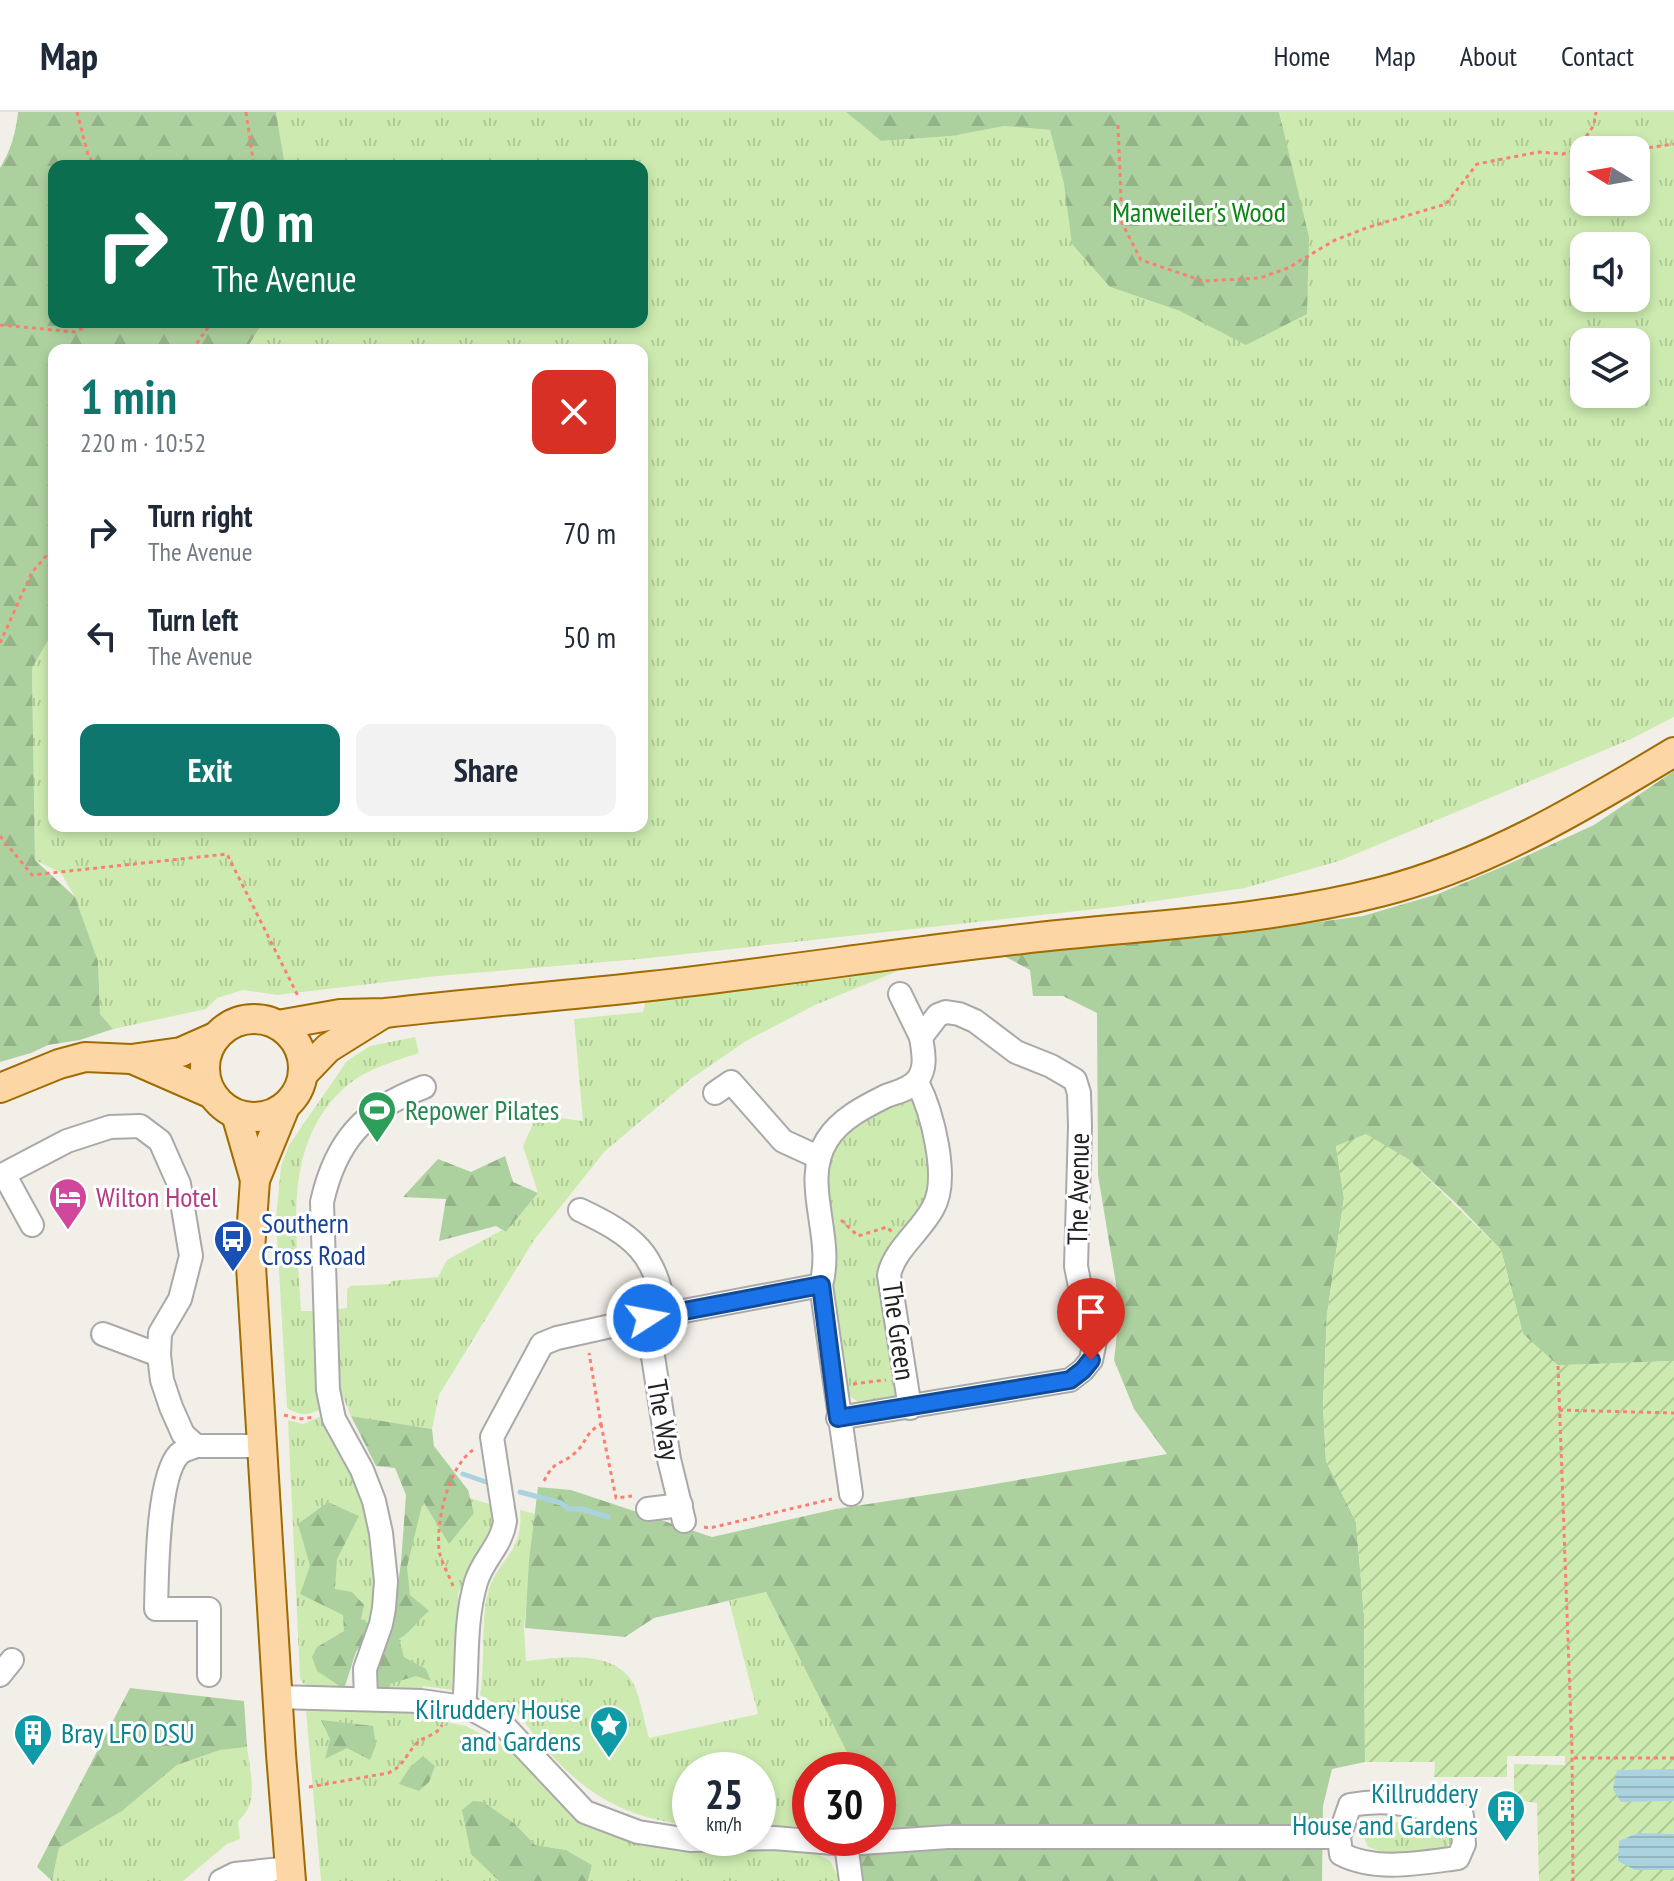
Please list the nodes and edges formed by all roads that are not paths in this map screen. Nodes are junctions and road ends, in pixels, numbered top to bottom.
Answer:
1 (1674, 752) edge
2 (900, 994) dead end
3 (385, 1013) junction
4 (278, 1025) junction
5 (215, 1037) junction
6 (921, 1037) junction
7 (131, 1059) junction
8 (303, 1074) junction
9 (731, 1082) dead end
10 (917, 1082) junction
11 (424, 1087) dead end
12 (0, 1088) edge
13 (212, 1094) junction
14 (285, 1107) junction
15 (236, 1114) junction
16 (818, 1157) junction
17 (255, 1180) junction
18 (580, 1210) dead end
19 (32, 1225) dead end
20 (823, 1277) junction
21 (656, 1316) junction
22 (103, 1334) dead end
23 (159, 1355) junction
24 (910, 1408) junction
25 (838, 1418) junction
26 (196, 1446) junction
27 (262, 1446) junction
28 (851, 1494) road end
29 (648, 1509) dead end
30 (209, 1675) dead end
31 (277, 1697) junction
32 (366, 1699) junction
33 (455, 1705) junction
34 (1339, 1837) junction
35 (792, 1840) edge
36 (896, 1841) edge
37 (848, 1856) edge
38 (290, 1874) edge
39 (221, 1881) edge
40 (851, 1881) edge

1 - 3 main road
2 - 6 street
3 - 4 main road
3 - 8 main road
4 - 5 main road
4 - 8 main road
5 - 7 main road
5 - 13 main road
6 - 10 street
6 - 24 street, The Avenue
7 - 12 main road
7 - 13 main road
8 - 14 main road
9 - 16 street
10 - 16 street
10 - 24 street, The Green
11 - 32 street
13 - 15 main road
14 - 15 main road
14 - 17 main road
15 - 17 main road
16 - 20 street
17 - 27 main road
18 - 21 street, The Way
19 - 23 street
20 - 21 street
20 - 25 street
21 - 29 street, The Way
21 - 33 street
22 - 23 street
23 - 26 street
24 - 25 street, The Avenue
25 - 28 street
26 - 27 street
26 - 30 street
27 - 31 main road
31 - 32 street
31 - 38 main road
32 - 33 street
33 - 35 street
34 - 34 street
34 - 36 street
37 - 40 street
38 - 39 street

